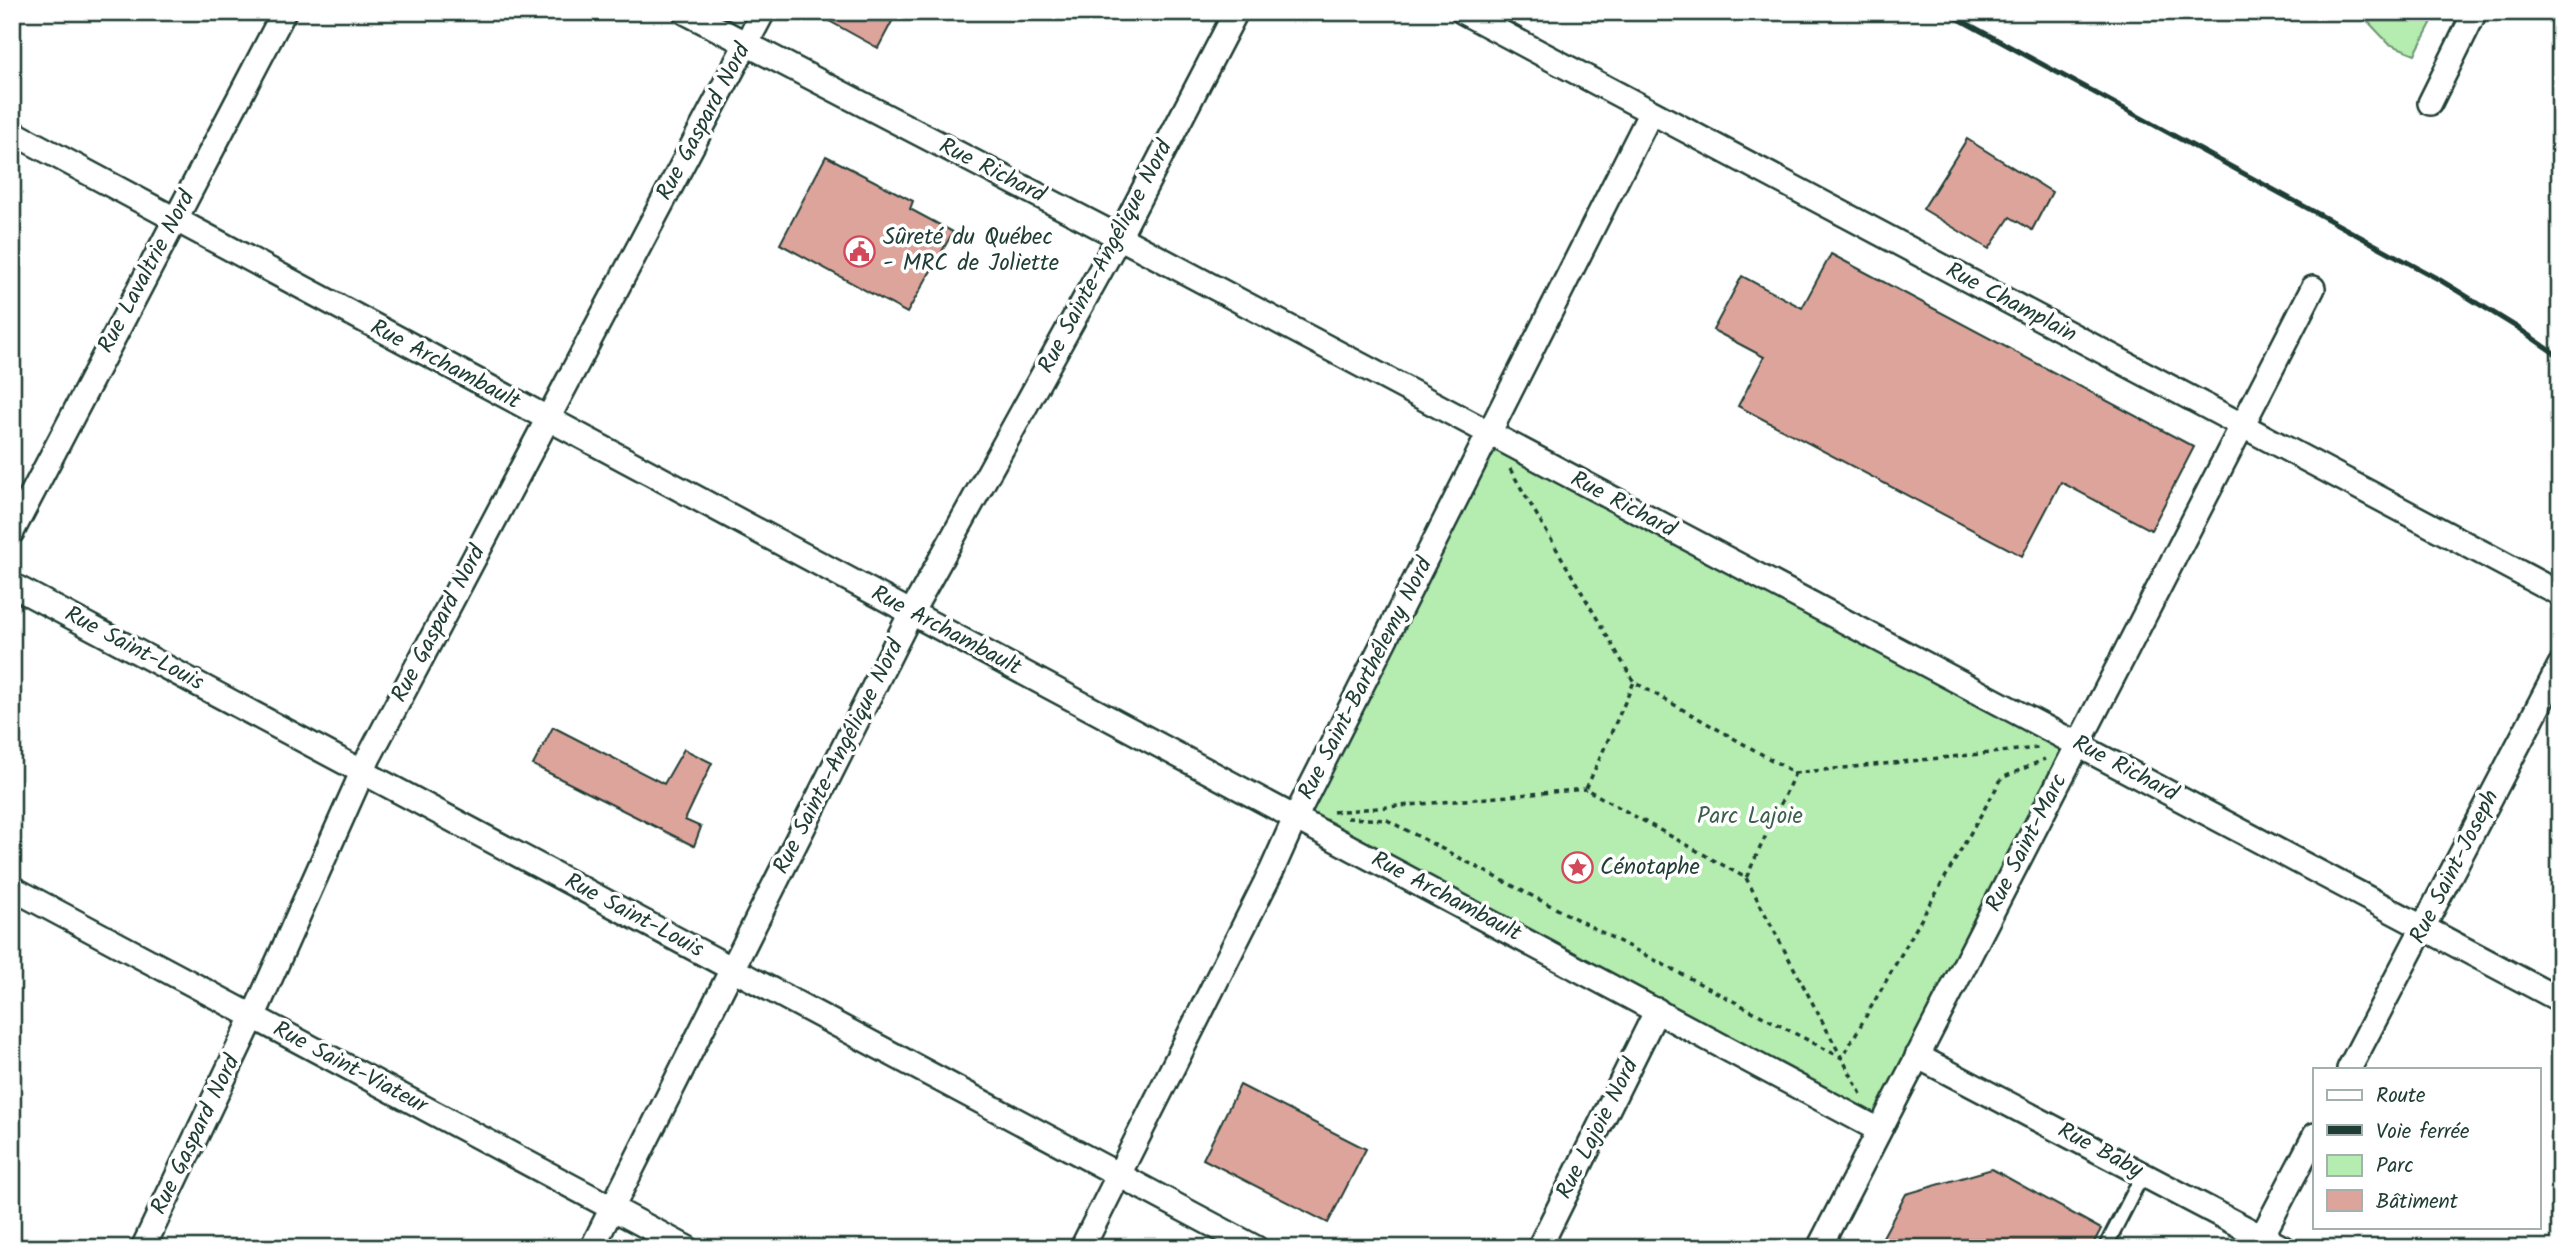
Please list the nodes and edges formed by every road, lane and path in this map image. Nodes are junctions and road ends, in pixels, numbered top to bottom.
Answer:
1 (284, 12) edge
2 (685, 12) edge
3 (763, 12) edge
4 (1236, 12) edge
5 (1463, 12) edge
6 (2475, 12) edge
7 (746, 43) junction
8 (2430, 103) dead end
9 (1651, 112) junction
10 (12, 132) edge
11 (174, 220) junction
12 (1119, 237) junction
13 (2313, 288) dead end
14 (547, 420) junction
15 (2242, 426) junction
16 (1490, 434) junction
17 (12, 532) edge
18 (12, 584) edge
19 (2560, 594) edge
20 (911, 613) junction
21 (2560, 665) edge
22 (1634, 682) junction
23 (2078, 744) junction
24 (2038, 748) dead end
25 (363, 770) junction
26 (1795, 773) junction
27 (1586, 789) junction
28 (1296, 816) junction
29 (1335, 817) dead end
30 (1746, 878) junction
31 (12, 888) edge
32 (2424, 927) junction
33 (732, 968) junction
34 (2560, 1000) edge
35 (1657, 1010) junction
36 (253, 1017) junction
37 (1917, 1055) junction
38 (1842, 1058) junction
39 (2350, 1068) edge
40 (1861, 1094) dead end
41 (1879, 1130) junction
42 (2313, 1139) edge
43 (1118, 1174) junction
44 (2143, 1174) junction
45 (611, 1207) junction
46 (2259, 1242) edge
47 (142, 1248) edge
48 (592, 1248) edge
49 (687, 1248) edge
50 (1082, 1248) edge
51 (1255, 1248) edge
52 (1539, 1248) edge
53 (1819, 1248) edge
54 (2105, 1248) edge
55 (2283, 1248) edge

1 - 11 street, Rue Lavaltrie Nord
2 - 7 street, Rue Richard
3 - 7 street, Rue Gaspard Nord
4 - 12 street, Rue Sainte-Angélique Nord
5 - 9 street, Rue Champlain
6 - 8 street
7 - 12 street, Rue Richard
7 - 14 street, Rue Gaspard Nord
9 - 15 street, Rue Champlain
9 - 16 street, Rue Saint-Barthélemy Nord
10 - 11 street, Rue Archambault
11 - 14 street, Rue Archambault
11 - 17 street, Rue Lavaltrie Nord
12 - 16 street, Rue Richard
12 - 20 street, Rue Sainte-Angélique Nord
13 - 15 street, Rue Saint-Marc
14 - 20 street, Rue Archambault
14 - 25 street, Rue Gaspard Nord
15 - 19 street, Rue Champlain
15 - 23 street, Rue Saint-Marc
16 - 22 path
16 - 23 street, Rue Richard
16 - 28 street, Rue Saint-Barthélemy Nord
18 - 25 street, Rue Saint-Louis
20 - 28 street, Rue Archambault
20 - 33 street, Rue Sainte-Angélique Nord
21 - 32 street, Rue Saint-Joseph
22 - 26 path
22 - 27 path
23 - 32 street, Rue Richard
23 - 37 street, Rue Saint-Marc
23 - 38 path
24 - 26 path
25 - 33 street, Rue Saint-Louis
25 - 36 street, Rue Gaspard Nord
26 - 30 path
27 - 28 path
27 - 30 path
28 - 35 street, Rue Archambault
28 - 43 street, Rue Saint-Barthélemy Nord
29 - 38 path
30 - 38 path
31 - 36 street, Rue Saint-Viateur
32 - 34 street, Rue Richard
32 - 39 street, Rue Saint-Joseph
33 - 43 street, Rue Saint-Louis
33 - 45 street, Rue Sainte-Angélique Nord
35 - 41 street, Rue Archambault
35 - 52 street, Rue Lajoie Nord
36 - 45 street, Rue Saint-Viateur
36 - 47 street, Rue Gaspard Nord
37 - 41 street, Rue Saint-Marc
37 - 44 street, Rue Baby
38 - 40 path
41 - 53 street, Rue Saint-Marc
42 - 46 street
43 - 50 street, Rue Saint-Barthélemy Nord
43 - 51 street, Rue Saint-Louis
44 - 46 street, Rue Baby
44 - 54 lane
45 - 48 street, Rue Sainte-Angélique Nord
45 - 49 street, Rue Saint-Viateur
46 - 55 street, Rue Baby

